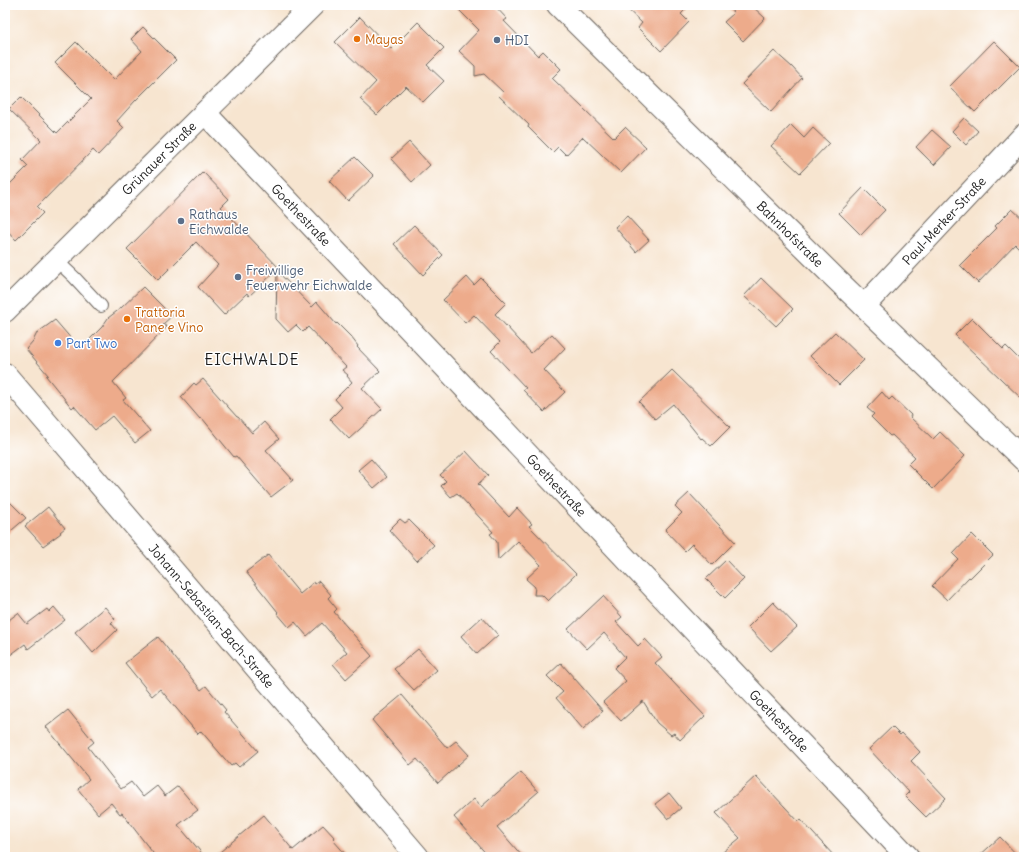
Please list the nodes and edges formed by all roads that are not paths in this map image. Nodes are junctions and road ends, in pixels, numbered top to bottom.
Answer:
1 (313, 5) edge
2 (558, 5) edge
3 (206, 112) junction
4 (1024, 135) edge
5 (56, 260) junction
6 (101, 306) dead end
7 (864, 306) junction
8 (5, 312) edge
9 (5, 374) edge
10 (1024, 460) edge
11 (418, 857) edge
12 (908, 857) edge

1 - 3 street, Grünauer Straße
2 - 7 street, Bahnhofstraße
3 - 5 street, Grünauer Straße
3 - 12 street, Goethestraße
4 - 7 street, Paul-Merker-Straße
5 - 6 lane
5 - 8 street, Grünauer Straße
7 - 10 street, Bahnhofstraße
9 - 11 street, Johann-Sebastian-Bach-Straße

